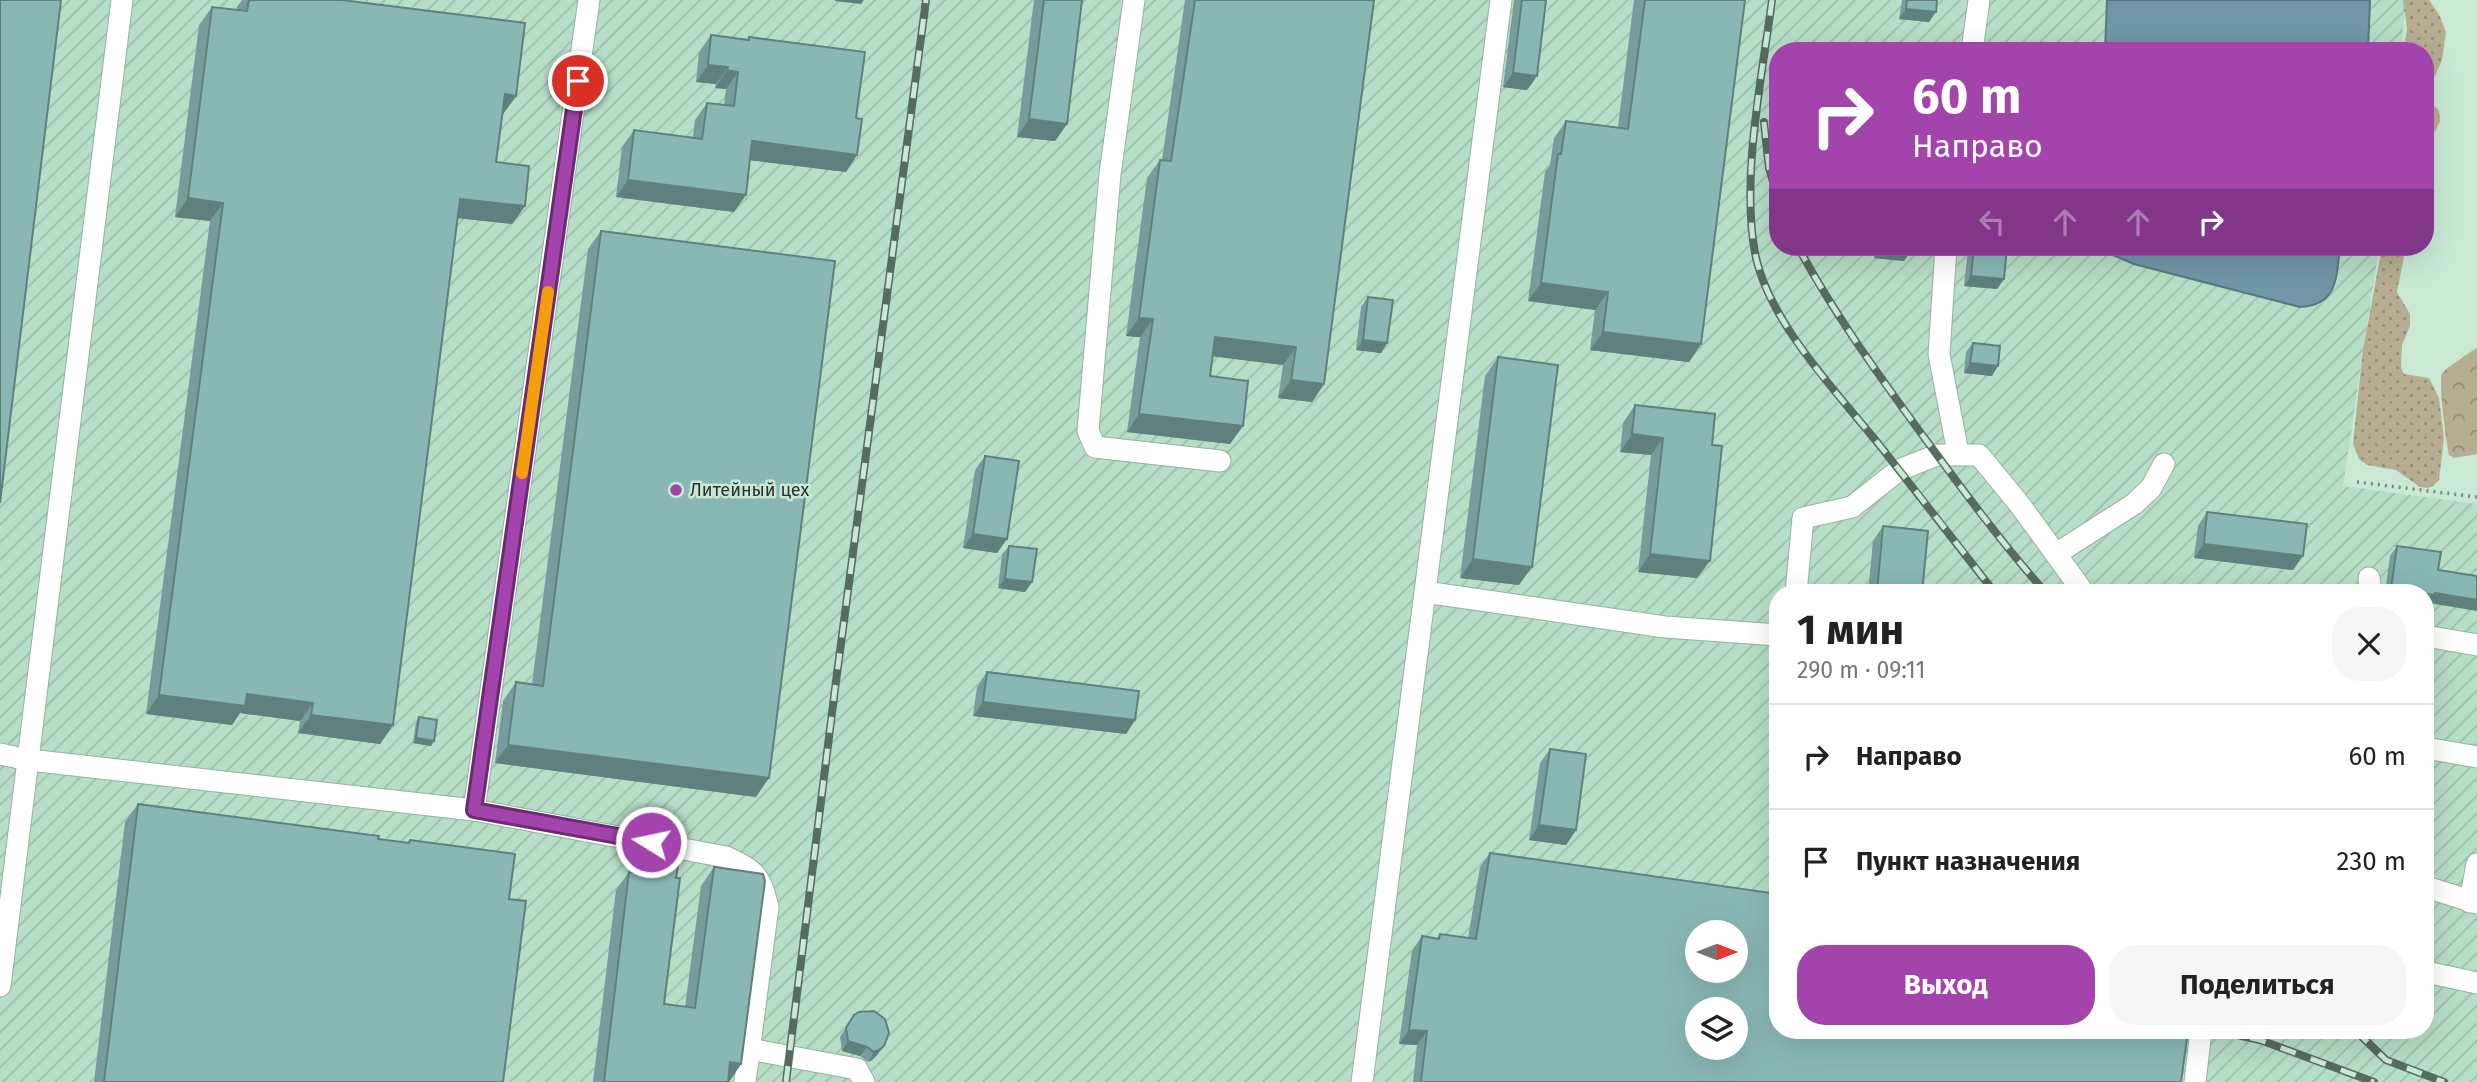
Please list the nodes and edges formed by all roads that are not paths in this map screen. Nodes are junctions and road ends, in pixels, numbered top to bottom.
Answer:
1 (122, 0) edge
2 (589, 0) edge
3 (1134, 0) edge
4 (1502, 0) edge
5 (1979, 0) edge
6 (1973, 42) edge
7 (1945, 256) edge
8 (1958, 453) junction
9 (1220, 461) dead end
10 (2164, 464) dead end
11 (2056, 554) junction
12 (1797, 584) edge
13 (2078, 584) edge
14 (1425, 592) junction
15 (1769, 634) edge
16 (2434, 637) edge
17 (2477, 645) edge
18 (2434, 749) edge
19 (0, 754) edge
20 (2477, 757) edge
21 (29, 760) junction
22 (474, 810) junction
23 (2477, 864) edge
24 (2434, 890) edge
25 (2473, 902) edge
26 (2434, 974) edge
27 (2477, 983) edge
28 (0, 986) edge
29 (2200, 1039) edge
30 (749, 1049) junction
31 (745, 1082) edge
32 (864, 1082) edge
33 (1362, 1082) edge
34 (2195, 1082) edge

1 - 21 lane
2 - 22 lane
3 - 9 lane
4 - 14 lane
5 - 6 lane
7 - 8 lane
8 - 11 lane
8 - 12 lane
10 - 11 lane
11 - 13 lane
14 - 15 lane
14 - 33 lane
16 - 17 lane
18 - 20 lane
19 - 21 lane
21 - 22 lane
21 - 28 lane
22 - 30 lane
23 - 25 lane
24 - 25 lane
26 - 27 lane
29 - 34 lane
30 - 31 lane
30 - 32 lane

